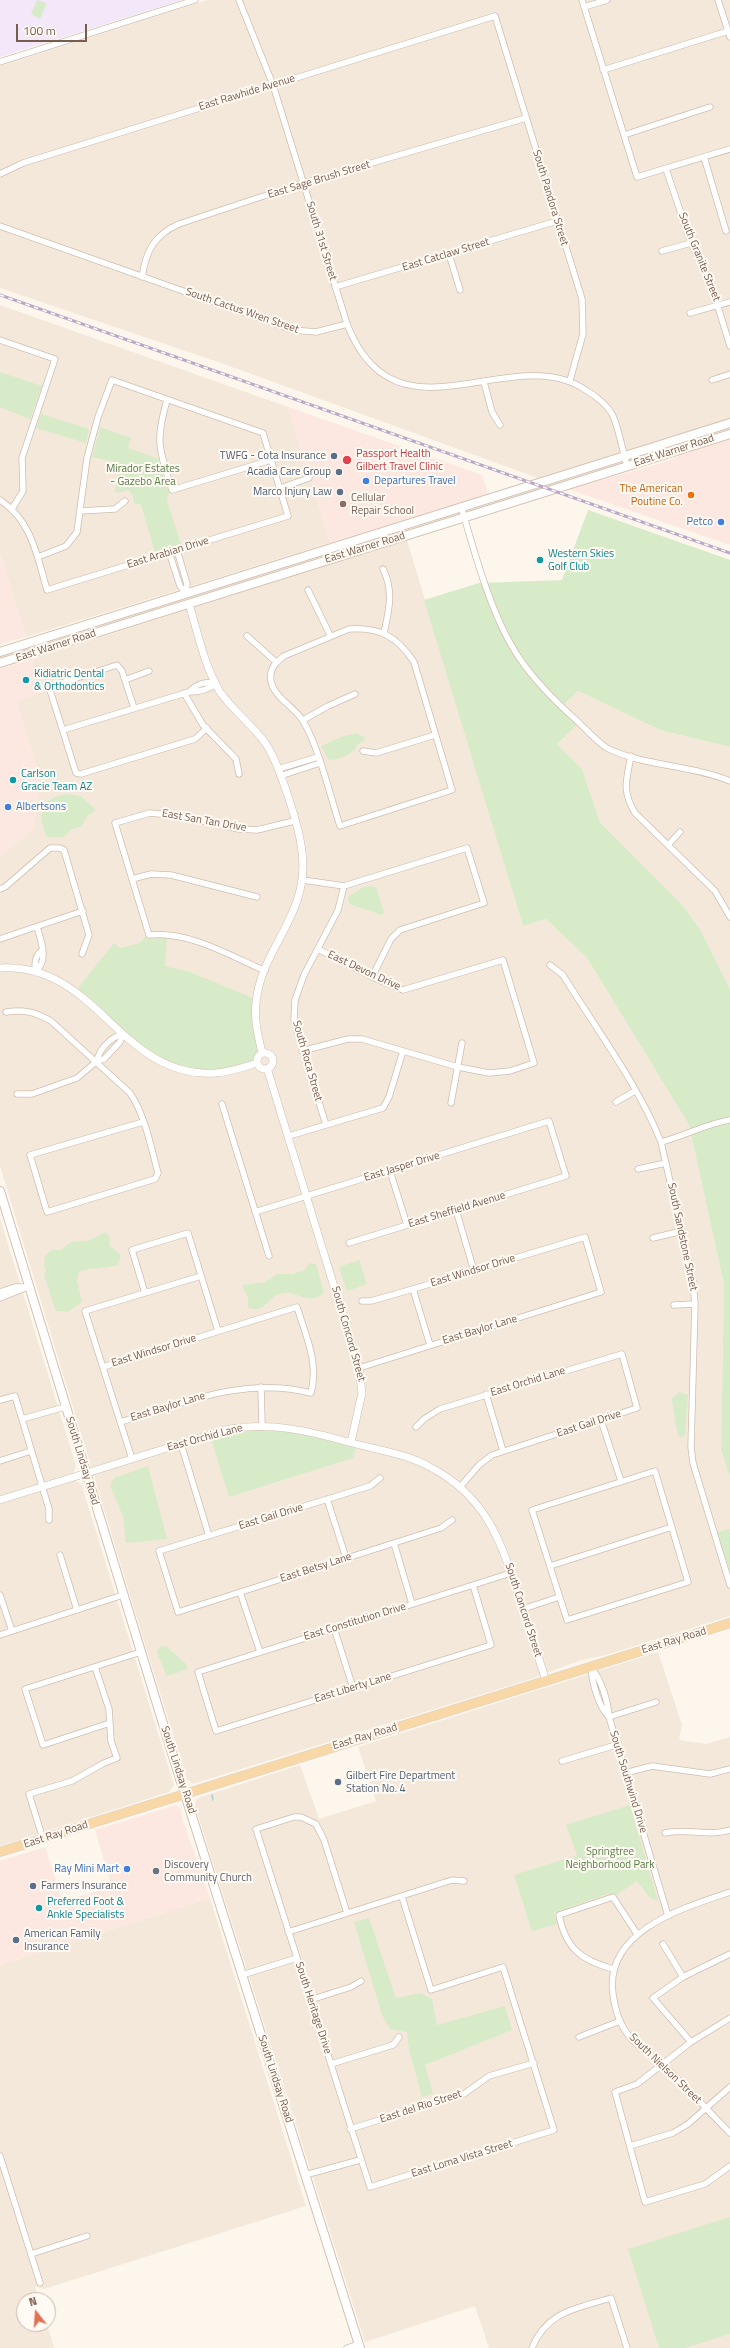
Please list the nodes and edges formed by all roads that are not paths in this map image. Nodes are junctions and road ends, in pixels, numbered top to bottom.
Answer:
1 (195, 0) edge
2 (239, 0) edge
3 (582, 0) edge
4 (606, 0) edge
5 (718, 0) edge
6 (584, 7) junction
7 (495, 16) joint
8 (728, 31) junction
9 (730, 37) edge
10 (0, 62) edge
11 (603, 70) junction
12 (273, 85) junction
13 (710, 107) dead end
14 (526, 118) junction
15 (624, 135) junction
16 (730, 149) edge
17 (704, 157) junction
18 (666, 169) junction
19 (0, 174) edge
20 (303, 183) junction
21 (557, 221) junction
22 (0, 226) edge
23 (726, 231) dead end
24 (690, 243) junction
25 (662, 251) dead end
26 (449, 254) junction
27 (142, 277) junction
28 (335, 287) junction
29 (460, 290) dead end
30 (730, 302) edge
31 (718, 305) junction
32 (690, 313) dead end
33 (348, 324) junction
34 (0, 340) edge
35 (730, 346) edge
36 (730, 374) edge
37 (570, 380) junction
38 (712, 380) dead end
39 (484, 382) junction
40 (167, 400) junction
41 (730, 423) edge
42 (500, 425) dead end
43 (730, 430) edge
44 (730, 434) edge
45 (715, 438) junction
46 (670, 441) junction
47 (674, 452) junction
48 (624, 456) junction
49 (271, 460) junction
50 (627, 466) junction
51 (309, 478) dead end
52 (280, 488) junction
53 (0, 500) edge
54 (125, 500) dead end
55 (461, 506) junction
56 (12, 509) junction
57 (80, 511) junction
58 (464, 517) junction
59 (177, 550) junction
60 (169, 552) junction
61 (38, 557) junction
62 (383, 569) dead end
63 (308, 590) dead end
64 (186, 593) junction
65 (189, 604) junction
66 (384, 633) junction
67 (330, 635) junction
68 (247, 636) dead end
69 (0, 652) edge
70 (276, 662) junction
71 (0, 664) edge
72 (149, 671) dead end
73 (125, 680) junction
74 (216, 684) junction
75 (187, 692) junction
76 (355, 694) dead end
77 (134, 708) junction
78 (303, 720) junction
79 (207, 728) junction
80 (63, 730) junction
81 (435, 735) junction
82 (363, 751) dead end
83 (631, 756) junction
84 (318, 757) junction
85 (320, 764) junction
86 (279, 772) junction
87 (239, 774) dead end
88 (730, 781) edge
89 (294, 821) junction
90 (680, 832) dead end
91 (668, 845) junction
92 (132, 879) junction
93 (303, 880) junction
94 (344, 886) junction
95 (0, 889) edge
96 (256, 897) dead end
97 (82, 911) junction
98 (730, 917) edge
99 (37, 927) junction
100 (0, 939) edge
101 (318, 949) junction
102 (82, 954) dead end
103 (550, 965) dead end
104 (0, 968) edge
105 (36, 971) junction
106 (265, 971) junction
107 (372, 977) junction
108 (6, 1012) dead end
109 (123, 1034) junction
110 (462, 1043) dead end
111 (302, 1051) junction
112 (403, 1051) junction
113 (262, 1053) junction
114 (97, 1061) junction
115 (257, 1063) junction
116 (458, 1067) junction
117 (267, 1068) junction
118 (635, 1091) junction
119 (17, 1094) dead end
120 (616, 1102) dead end
121 (451, 1103) dead end
122 (222, 1104) dead end
123 (730, 1120) edge
124 (143, 1122) junction
125 (326, 1125) junction
126 (289, 1136) junction
127 (661, 1142) junction
128 (666, 1163) junction
129 (638, 1169) dead end
130 (390, 1171) junction
131 (566, 1176) joint
132 (0, 1191) edge
133 (307, 1196) junction
134 (456, 1210) junction
135 (255, 1212) junction
136 (407, 1225) junction
137 (682, 1231) junction
138 (653, 1238) dead end
139 (349, 1243) dead end
140 (269, 1256) dead end
141 (474, 1271) junction
142 (201, 1276) junction
143 (28, 1287) junction
144 (413, 1289) junction
145 (0, 1292) edge
146 (602, 1292) joint
147 (145, 1293) junction
148 (0, 1298) edge
149 (362, 1301) dead end
150 (674, 1304) dead end
151 (695, 1304) junction
152 (218, 1331) junction
153 (430, 1345) junction
154 (103, 1367) junction
155 (359, 1368) junction
156 (261, 1387) junction
157 (311, 1393) joint
158 (486, 1394) junction
159 (0, 1400) edge
160 (65, 1407) junction
161 (637, 1408) joint
162 (22, 1419) junction
163 (601, 1420) junction
164 (120, 1422) junction
165 (262, 1425) junction
166 (416, 1427) dead end
167 (351, 1442) junction
168 (181, 1444) junction
169 (31, 1451) junction
170 (503, 1451) junction
171 (132, 1459) junction
172 (0, 1461) edge
173 (86, 1473) junction
174 (380, 1478) dead end
175 (621, 1481) junction
176 (43, 1486) junction
177 (460, 1486) junction
178 (327, 1499) junction
179 (0, 1500) edge
180 (49, 1520) dead end
181 (452, 1520) dead end
182 (672, 1527) junction
183 (209, 1536) junction
184 (394, 1543) junction
185 (60, 1555) dead end
186 (346, 1558) junction
187 (550, 1566) junction
188 (511, 1573) junction
189 (473, 1585) junction
190 (730, 1585) edge
191 (240, 1592) junction
192 (0, 1595) edge
193 (123, 1595) junction
194 (559, 1597) junction
195 (412, 1604) junction
196 (523, 1609) junction
197 (77, 1610) junction
198 (178, 1612) joint
199 (730, 1623) edge
200 (334, 1628) junction
201 (12, 1631) junction
202 (0, 1635) edge
203 (141, 1652) junction
204 (260, 1652) junction
205 (592, 1666) junction
206 (95, 1667) junction
207 (546, 1681) junction
208 (353, 1688) junction
209 (656, 1702) dead end
210 (608, 1717) junction
211 (110, 1723) junction
212 (216, 1732) joint
213 (616, 1744) junction
214 (562, 1761) dead end
215 (730, 1769) edge
216 (625, 1773) junction
217 (185, 1794) junction
218 (730, 1830) edge
219 (665, 1833) dead end
220 (43, 1839) junction
221 (0, 1852) edge
222 (464, 1881) dead end
223 (730, 1892) edge
224 (402, 1896) junction
225 (347, 1913) junction
226 (668, 1916) junction
227 (288, 1932) junction
228 (637, 1934) junction
229 (663, 1944) dead end
230 (730, 1954) edge
231 (297, 1958) junction
232 (584, 1958) junction
233 (580, 1965) dead end
234 (613, 1969) junction
235 (242, 1975) junction
236 (683, 1977) junction
237 (361, 1981) dead end
238 (310, 2000) junction
239 (730, 2018) edge
240 (620, 2021) junction
241 (399, 2037) dead end
242 (579, 2037) dead end
243 (691, 2042) junction
244 (534, 2063) junction
245 (331, 2064) junction
246 (663, 2065) junction
247 (730, 2087) edge
248 (705, 2108) junction
249 (350, 2129) junction
250 (730, 2133) edge
251 (630, 2146) junction
252 (0, 2156) edge
253 (360, 2160) junction
254 (730, 2166) edge
255 (305, 2175) junction
256 (370, 2187) joint
257 (87, 2236) dead end
258 (31, 2254) junction
259 (40, 2283) dead end
260 (360, 2346) edge
261 (347, 2348) edge
262 (532, 2348) edge
263 (627, 2348) edge

1 - 10 street
2 - 12 street, South 31st Street
3 - 6 street
4 - 6 street
5 - 8 street
6 - 11 street
7 - 12 street, East Rawhide Avenue
7 - 14 street, South Pandora Street
8 - 9 street
8 - 11 street
11 - 15 street
12 - 19 street, East Rawhide Avenue
12 - 20 street, South 31st Street
13 - 15 street
14 - 20 street, East Sage Brush Street
14 - 21 street, South Pandora Street
15 - 18 street
16 - 17 street
17 - 18 street
17 - 23 street
18 - 24 street, South Granite Street
20 - 27 street, East Sage Brush Street
20 - 28 street, South 31st Street
21 - 26 street, East Catclaw Street
21 - 37 street, South Pandora Street
22 - 27 street, South Cactus Wren Street
24 - 25 street
24 - 31 street, South Granite Street
26 - 28 street, East Catclaw Street
26 - 29 street
27 - 33 street, South Cactus Wren Street
28 - 33 street, South 31st Street
30 - 31 street
31 - 32 street
31 - 35 street, South Granite Street
33 - 39 street
34 - 56 street
36 - 38 street
37 - 39 street
37 - 48 street
39 - 42 street
40 - 49 street
40 - 49 street
40 - 57 street
41 - 46 main road, East Warner Road
43 - 45 main road
44 - 45 main road, East Warner Road
45 - 47 main road, East Warner Road
46 - 47 main road
46 - 48 main road, East Warner Road
47 - 50 main road, East Warner Road
48 - 50 street
48 - 55 main road, East Warner Road
49 - 52 street
50 - 58 main road, East Warner Road
51 - 52 street
52 - 59 street, East Arabian Drive
53 - 56 street
54 - 57 street
55 - 58 street
55 - 64 main road, East Warner Road
56 - 61 street
57 - 61 street
58 - 65 main road, East Warner Road
58 - 83 street
59 - 60 street, East Arabian Drive
59 - 64 street
60 - 61 street, East Arabian Drive
60 - 64 street
62 - 66 street
63 - 67 street
64 - 65 street
64 - 69 main road, East Warner Road
65 - 71 main road, East Warner Road
65 - 74 street
66 - 67 street
66 - 81 street
67 - 70 street
68 - 70 street
70 - 78 street
72 - 73 street
73 - 77 street
73 - 80 street
74 - 75 street
74 - 86 street
75 - 77 street
75 - 79 street
76 - 78 street
77 - 80 street
78 - 84 street
79 - 80 street
79 - 87 street
81 - 82 street
81 - 85 street
83 - 88 street
83 - 91 street
84 - 85 street
84 - 86 street
85 - 86 street
86 - 89 street
89 - 92 street, East San Tan Drive
89 - 93 street
90 - 91 street
91 - 98 street
92 - 96 street
92 - 106 street
93 - 94 street
93 - 106 street
94 - 101 street, South Roca Street
94 - 107 street
95 - 97 street
97 - 99 street
97 - 102 street
99 - 100 street
99 - 105 street
101 - 107 street, East Devon Drive
101 - 111 street, South Roca Street
103 - 118 street, South Sandstone Street
104 - 105 street
105 - 109 street
106 - 113 street
107 - 116 street, East Devon Drive
108 - 114 street
109 - 114 street
109 - 115 street
110 - 116 street
111 - 112 street
111 - 125 street, South Roca Street
112 - 116 street
112 - 125 street
113 - 115 street
113 - 117 street
114 - 119 street
114 - 124 street
115 - 117 street
116 - 121 street
117 - 126 street, South Concord Street
118 - 120 street
118 - 127 street, South Sandstone Street
122 - 135 street
123 - 127 street
124 - 124 street
125 - 126 street
126 - 133 street, South Concord Street
127 - 128 street, South Sandstone Street
128 - 129 street
128 - 137 street, South Sandstone Street
130 - 131 street, East Jasper Drive
130 - 133 street, East Jasper Drive
130 - 136 street
131 - 134 street, East Sheffield Avenue
132 - 143 main road, South Lindsay Road
133 - 135 street, East Jasper Drive
133 - 155 street, South Concord Street
134 - 136 street, East Sheffield Avenue
134 - 141 street
135 - 140 street
136 - 139 street, East Sheffield Avenue
137 - 138 street
137 - 151 street, South Sandstone Street
141 - 144 street, East Windsor Drive
141 - 146 street, East Windsor Drive
142 - 147 street
142 - 147 street
142 - 152 street
143 - 145 street
143 - 148 street
143 - 160 main road, South Lindsay Road
144 - 149 street, East Windsor Drive
144 - 153 street
146 - 153 street, East Baylor Lane
147 - 154 street
150 - 151 street
151 - 190 street, South Sandstone Street
152 - 154 street, East Windsor Drive
152 - 157 street, East Windsor Drive
153 - 155 street, East Baylor Lane
154 - 164 street
155 - 167 street, South Concord Street
156 - 157 street, East Baylor Lane
156 - 164 street, East Baylor Lane
156 - 165 street
158 - 161 street, East Orchid Lane
158 - 166 street, East Orchid Lane
158 - 170 street
159 - 162 street
160 - 162 street
160 - 173 main road, South Lindsay Road
161 - 163 street, East Gail Drive
162 - 169 street
163 - 170 street, East Gail Drive
163 - 175 street
164 - 171 street
165 - 167 street, East Orchid Lane
165 - 168 street, East Orchid Lane
167 - 177 street, South Concord Street
168 - 171 street, East Orchid Lane
168 - 183 street
169 - 172 street
169 - 176 street
170 - 177 street, East Gail Drive
171 - 173 street, East Orchid Lane
173 - 176 street, East Orchid Lane
173 - 193 main road, South Lindsay Road
174 - 178 street, East Gail Drive
175 - 182 street
175 - 187 street
176 - 179 street, East Orchid Lane
176 - 180 street
177 - 188 street, South Concord Street
178 - 183 street, East Gail Drive
178 - 186 street
181 - 184 street, East Betsy Lane
182 - 187 street
182 - 194 street
183 - 198 street, East Gail Drive
184 - 186 street, East Betsy Lane
184 - 195 street
185 - 197 street
186 - 191 street, East Betsy Lane
187 - 194 street
188 - 189 street, East Constitution Drive
188 - 196 street, South Concord Street
189 - 195 street, East Constitution Drive
189 - 208 street, East Liberty Lane
191 - 198 street, East Betsy Lane
191 - 204 street
192 - 201 street
193 - 197 street
193 - 203 main road, South Lindsay Road
194 - 196 street
195 - 200 street, East Constitution Drive
196 - 207 street, South Concord Street
197 - 201 street
199 - 205 main road, East Ray Road
200 - 204 street, East Constitution Drive
200 - 208 street
201 - 202 street
203 - 206 street
203 - 217 main road, South Lindsay Road
204 - 212 street, East Constitution Drive
205 - 207 main road, East Ray Road
205 - 210 street, South Southwind Drive
206 - 211 street
206 - 211 street
207 - 217 main road, East Ray Road
208 - 212 street, East Liberty Lane
209 - 210 street
210 - 213 street, South Southwind Drive
211 - 220 street
213 - 214 street
213 - 216 street, South Southwind Drive
215 - 216 street
216 - 226 street, South Southwind Drive
217 - 220 main road, East Ray Road
217 - 235 main road, South Lindsay Road
218 - 219 street
220 - 221 main road, East Ray Road
222 - 224 street
223 - 226 street, South Nielson Street
224 - 225 street
224 - 244 street
225 - 227 street
225 - 227 street, South Heritage Drive
226 - 228 street, South Nielson Street
227 - 231 street, South Heritage Drive
228 - 232 street
228 - 234 street, South Nielson Street
229 - 236 street
230 - 236 street
231 - 235 street
231 - 238 street, South Heritage Drive
232 - 233 street
232 - 234 street
234 - 240 street, South Nielson Street
235 - 255 main road, South Lindsay Road
236 - 243 street
237 - 238 street
238 - 245 street, South Heritage Drive
239 - 243 street
240 - 242 street
240 - 246 street, South Nielson Street
241 - 245 street
243 - 246 street
244 - 249 street, East del Rio Street
244 - 256 street, East Loma Vista Street
245 - 249 street, South Heritage Drive
246 - 248 street, South Nielson Street
246 - 251 street
247 - 248 street
248 - 250 street, South Nielson Street
248 - 251 street
249 - 253 street, South Heritage Drive
251 - 254 street
252 - 258 street
253 - 255 street
253 - 256 street, South Heritage Drive
255 - 260 main road, South Lindsay Road
257 - 258 street
258 - 259 street
260 - 261 street
262 - 263 street

